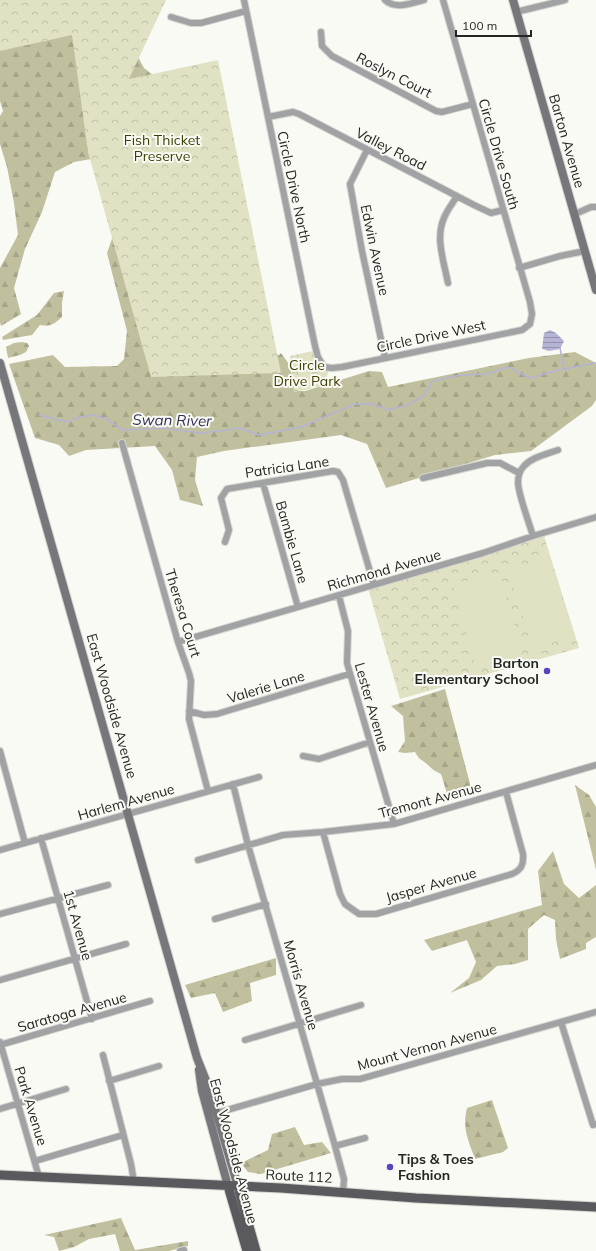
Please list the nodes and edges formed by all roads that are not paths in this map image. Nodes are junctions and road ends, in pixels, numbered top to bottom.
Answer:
1 (244, 0) edge
2 (385, 0) edge
3 (424, 0) edge
4 (443, 0) edge
5 (512, 0) edge
6 (565, 0) edge
7 (246, 11) junction
8 (516, 12) junction
9 (172, 17) dead end
10 (321, 32) dead end
11 (473, 104) junction
12 (268, 117) junction
13 (367, 150) junction
14 (457, 196) junction
15 (596, 207) edge
16 (503, 210) junction
17 (575, 214) junction
18 (585, 251) junction
19 (519, 268) junction
20 (448, 283) dead end
21 (596, 290) edge
22 (532, 314) joint
23 (385, 358) junction
24 (0, 362) edge
25 (324, 367) joint
26 (122, 443) dead end
27 (558, 450) dead end
28 (519, 473) junction
29 (423, 478) dead end
30 (263, 483) junction
31 (596, 518) edge
32 (533, 536) junction
33 (225, 542) dead end
34 (374, 585) junction
35 (339, 596) junction
36 (298, 607) junction
37 (178, 642) junction
38 (349, 674) junction
39 (189, 711) junction
40 (370, 742) junction
41 (0, 751) edge
42 (303, 756) dead end
43 (596, 765) edge
44 (259, 777) dead end
45 (234, 784) junction
46 (208, 791) junction
47 (506, 792) junction
48 (128, 814) junction
49 (394, 824) junction
50 (323, 832) junction
51 (41, 838) junction
52 (25, 843) junction
53 (248, 845) junction
54 (0, 850) edge
55 (198, 860) dead end
56 (108, 885) dead end
57 (57, 899) junction
58 (266, 904) junction
59 (0, 914) edge
60 (215, 919) dead end
61 (126, 944) dead end
62 (75, 959) junction
63 (0, 980) edge
64 (150, 1001) dead end
65 (361, 1005) dead end
66 (596, 1012) edge
67 (92, 1019) junction
68 (561, 1022) junction
69 (300, 1024) junction
70 (245, 1040) dead end
71 (0, 1044) edge
72 (103, 1055) dead end
73 (197, 1058) junction
74 (158, 1066) dead end
75 (109, 1081) junction
76 (318, 1084) junction
77 (66, 1089) dead end
78 (18, 1104) junction
79 (0, 1109) edge
80 (216, 1113) junction
81 (596, 1124) edge
82 (123, 1135) junction
83 (365, 1138) dead end
84 (335, 1146) junction
85 (35, 1161) junction
86 (0, 1175) edge
87 (39, 1177) junction
88 (134, 1182) junction
89 (233, 1186) junction
90 (343, 1192) junction
91 (596, 1207) edge
92 (247, 1251) edge
93 (256, 1251) edge

1 - 7 street, Circle Drive North
2 - 3 street
4 - 11 street, Circle Drive South
5 - 8 main road, Barton Avenue
6 - 8 street
7 - 9 street
7 - 12 street, Circle Drive North
8 - 17 main road, Barton Avenue
10 - 11 street, Roslyn Court
11 - 16 street, Circle Drive South
12 - 13 street, Valley Road
12 - 25 street, Circle Drive North
13 - 14 street, Valley Road
13 - 23 street, Edwin Avenue
14 - 16 street, Valley Road
14 - 20 street
15 - 17 street
16 - 19 street, Circle Drive South
17 - 18 main road, Barton Avenue
18 - 19 street
18 - 21 main road, Barton Avenue
19 - 22 street, Circle Drive South
22 - 23 street, Circle Drive West
23 - 25 street, Circle Drive West
24 - 48 main road, East Woodside Avenue
26 - 37 street, Theresa Court
27 - 28 street
28 - 29 street
28 - 32 street
30 - 33 street, Patricia Lane
30 - 34 street, Patricia Lane
30 - 36 street, Bambie Lane
31 - 32 street, Richmond Avenue
32 - 34 street, Richmond Avenue
34 - 35 street, Richmond Avenue
35 - 36 street, Richmond Avenue
35 - 38 street, Lester Avenue
36 - 37 street, Richmond Avenue
37 - 39 street, Theresa Court
38 - 39 street, Valerie Lane
38 - 40 street, Lester Avenue
39 - 46 street, Theresa Court
40 - 42 street
40 - 49 street, Lester Avenue
41 - 52 street
43 - 47 street, Tremont Avenue
44 - 45 street, Harlem Avenue
45 - 46 street, Harlem Avenue
45 - 53 street, Morris Avenue
46 - 48 street, Harlem Avenue
47 - 49 street, Tremont Avenue
47 - 50 street, Jasper Avenue
48 - 51 street, Harlem Avenue
48 - 73 main road, East Woodside Avenue
49 - 50 street, Tremont Avenue
50 - 53 street, Tremont Avenue
51 - 52 street, Harlem Avenue
51 - 57 street, 1st Avenue
52 - 54 street, Harlem Avenue
53 - 55 street, Tremont Avenue
53 - 58 street, Morris Avenue
56 - 57 street
57 - 59 street
57 - 62 street, 1st Avenue
58 - 60 street
58 - 69 street, Morris Avenue
61 - 62 street
62 - 63 street
62 - 67 street, 1st Avenue
64 - 67 street, Saratoga Avenue
65 - 69 street
66 - 68 street, Mount Vernon Avenue
67 - 71 street, Saratoga Avenue
68 - 76 street, Mount Vernon Avenue
68 - 81 street
69 - 70 street
69 - 76 street, Morris Avenue
71 - 78 street, Park Avenue
72 - 75 street
73 - 80 main road, East Woodside Avenue
73 - 89 main road, East Woodside Avenue
74 - 75 street
75 - 82 street
76 - 80 street, Mount Vernon Avenue
76 - 84 street, Morris Avenue
77 - 78 street
78 - 79 street
78 - 85 street, Park Avenue
80 - 89 main road, East Woodside Avenue
82 - 85 street
82 - 88 street
83 - 84 street
84 - 90 street, Morris Avenue
85 - 87 street, Park Avenue
86 - 87 main road, Route 112
87 - 88 main road, Route 112
88 - 89 main road, Route 112
89 - 90 main road, Route 112
89 - 92 main road, East Woodside Avenue
89 - 93 main road, East Woodside Avenue
90 - 91 main road, Route 112

